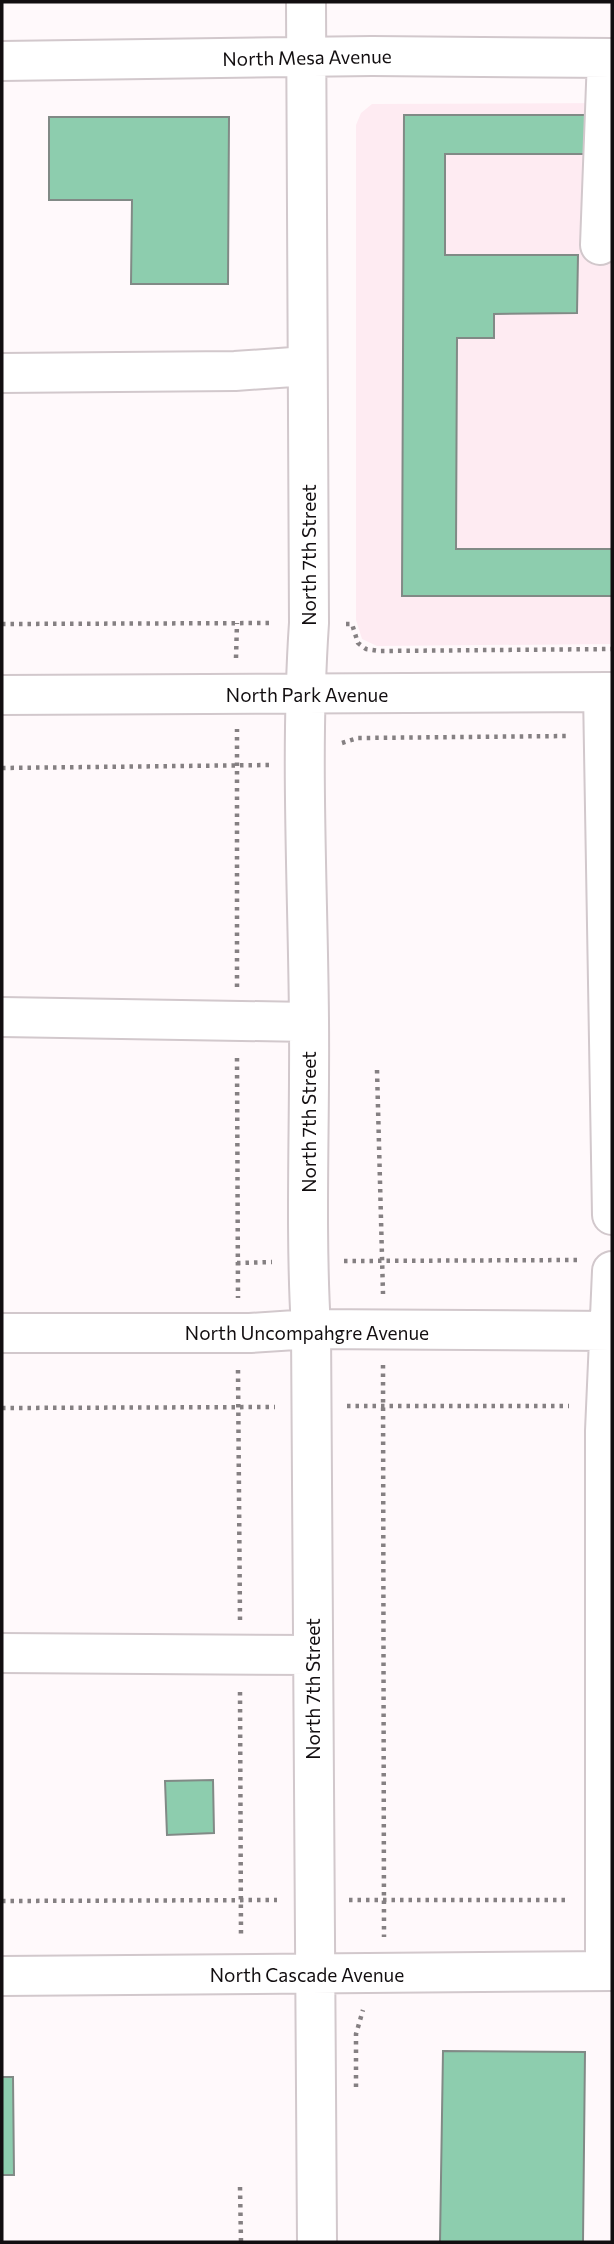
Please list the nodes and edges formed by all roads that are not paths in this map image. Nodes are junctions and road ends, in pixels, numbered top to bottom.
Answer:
1 (306, 2) edge
2 (610, 58) edge
3 (306, 59) junction
4 (2, 61) edge
5 (600, 246) dead end
6 (307, 366) junction
7 (2, 373) edge
8 (608, 692) edge
9 (304, 693) junction
10 (2, 695) edge
11 (2, 1017) edge
12 (309, 1022) junction
13 (612, 1215) edge
14 (599, 1266) edge
15 (311, 1329) junction
16 (610, 1331) edge
17 (2, 1334) edge
18 (2, 1653) edge
19 (312, 1655) junction
20 (609, 1971) edge
21 (314, 1974) junction
22 (2, 1976) edge
23 (317, 2242) edge

1 - 3 street, North 7th Street
2 - 3 street, North Mesa Avenue
2 - 5 street
3 - 4 street, North Mesa Avenue
3 - 6 street, North 7th Street
6 - 7 street
6 - 9 street, North 7th Street
8 - 9 street, North Park Avenue
8 - 13 street
9 - 10 street, North Park Avenue
9 - 12 street, North 7th Street
11 - 12 street
12 - 15 street, North 7th Street
14 - 16 street
15 - 16 street, North Uncompahgre Avenue
15 - 17 street, North Uncompahgre Avenue
15 - 19 street, North 7th Street
16 - 20 street
18 - 19 street
19 - 21 street, North 7th Street
20 - 21 street, North Cascade Avenue
21 - 22 street, North Cascade Avenue
21 - 23 street, North 7th Street

